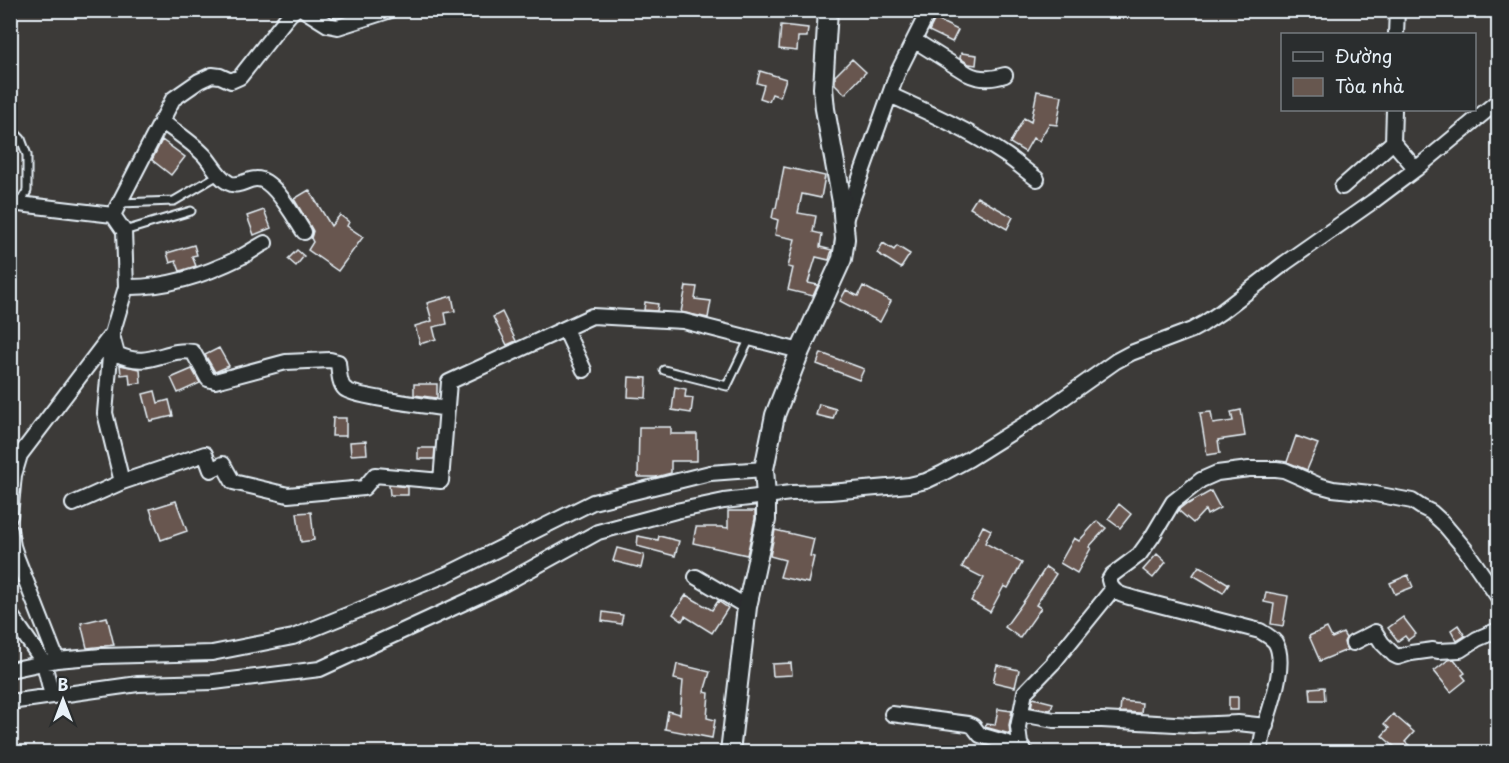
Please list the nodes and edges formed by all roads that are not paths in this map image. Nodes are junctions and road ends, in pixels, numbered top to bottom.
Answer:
1 (295, 10) edge
2 (304, 10) edge
3 (391, 10) edge
4 (828, 10) edge
5 (929, 10) edge
6 (1397, 10) edge
7 (1396, 33) edge
8 (914, 40) junction
9 (1005, 75) dead end
10 (890, 95) junction
11 (1498, 101) edge
12 (1394, 111) edge
13 (161, 121) junction
14 (10, 128) edge
15 (1393, 142) junction
16 (1416, 169) junction
17 (220, 174) junction
18 (1037, 179) dead end
19 (1342, 187) dead end
20 (15, 205) edge
21 (117, 209) junction
22 (191, 212) dead end
23 (845, 222) junction
24 (124, 231) junction
25 (304, 232) dead end
26 (265, 243) dead end
27 (126, 287) junction
28 (565, 328) junction
29 (112, 334) junction
30 (750, 339) junction
31 (800, 351) junction
32 (584, 370) dead end
33 (664, 370) dead end
34 (447, 409) junction
35 (14, 465) edge
36 (122, 482) junction
37 (765, 483) junction
38 (73, 504) dead end
39 (10, 516) edge
40 (10, 530) edge
41 (696, 577) dead end
42 (1112, 590) junction
43 (1498, 597) edge
44 (747, 607) junction
45 (10, 614) edge
46 (1498, 630) edge
47 (1353, 643) dead end
48 (51, 661) junction
49 (10, 670) edge
50 (52, 696) junction
51 (10, 702) edge
52 (892, 714) dead end
53 (1021, 714) junction
54 (1266, 726) junction
55 (1022, 748) edge
56 (730, 753) edge
57 (1260, 753) edge

1 - 13 street
2 - 3 street
4 - 23 street
5 - 8 street
6 - 7 street
8 - 9 street
8 - 10 street
10 - 18 street
10 - 23 street
11 - 16 street
12 - 15 street
13 - 17 street
13 - 21 street
14 - 20 lane
15 - 16 street
15 - 19 street
16 - 37 street
17 - 21 lane
17 - 25 street
20 - 21 street
21 - 24 street
22 - 24 lane
23 - 31 street
24 - 27 street
26 - 27 street
27 - 29 street
28 - 30 street
28 - 32 street
28 - 34 street
29 - 34 street
29 - 35 street
29 - 36 street
30 - 31 street
30 - 33 lane
31 - 37 street
34 - 36 street
35 - 39 street
36 - 38 street
37 - 44 street
37 - 48 street
37 - 50 street
40 - 48 street
41 - 44 street
42 - 43 street
42 - 53 street
42 - 54 street
44 - 56 street
45 - 48 street
46 - 47 street
48 - 49 street
48 - 50 street
50 - 51 street
52 - 55 street
53 - 54 street
53 - 55 street
54 - 57 street

